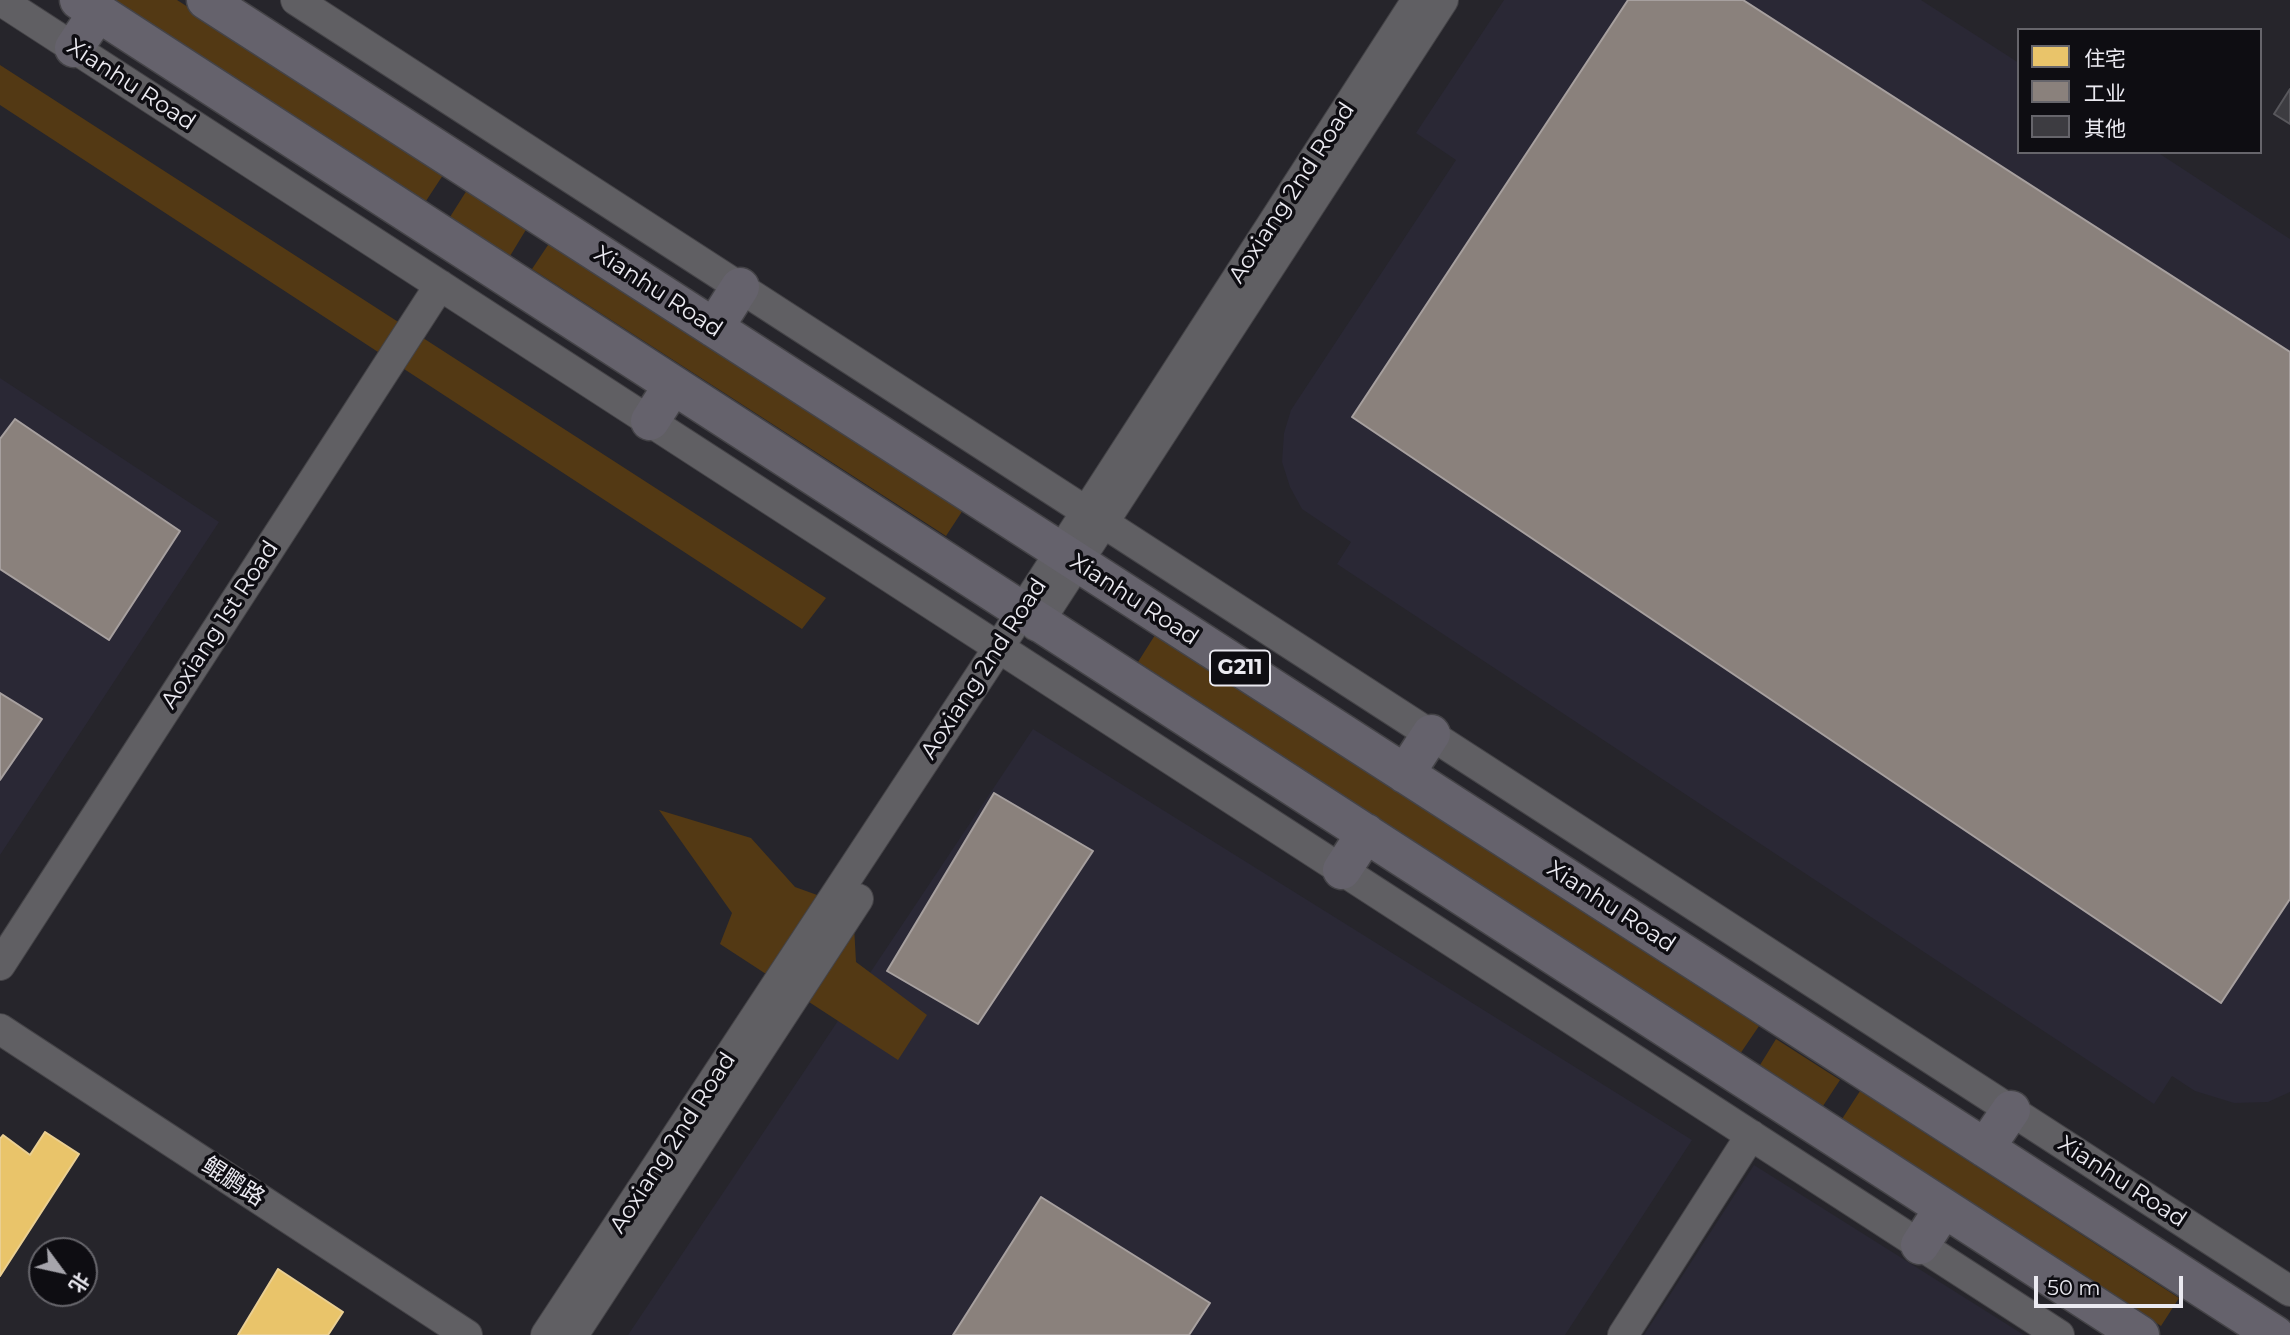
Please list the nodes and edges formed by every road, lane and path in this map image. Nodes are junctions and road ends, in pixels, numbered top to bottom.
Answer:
1 (0, 0) edge
2 (206, 0) edge
3 (296, 0) edge
4 (1417, 0) edge
5 (1443, 0) edge
6 (88, 6) edge
7 (75, 48) junction
8 (440, 285) junction
9 (740, 287) junction
10 (714, 328) junction
11 (673, 385) junction
12 (650, 421) junction
13 (1095, 516) junction
14 (1068, 557) junction
15 (1030, 617) junction
16 (1007, 653) junction
17 (1431, 734) junction
18 (1405, 774) junction
19 (1366, 833) junction
20 (1342, 870) junction
21 (0, 965) edge
22 (0, 1030) edge
23 (2011, 1110) junction
24 (1751, 1135) junction
25 (1985, 1148) junction
26 (1944, 1208) junction
27 (1920, 1245) junction
28 (2290, 1291) edge
29 (467, 1335) edge
30 (546, 1335) edge
31 (573, 1335) edge
32 (1623, 1335) edge
33 (2059, 1335) edge
34 (2140, 1335) edge
35 (2275, 1335) edge

1 - 7 street, Xianhu Road
2 - 10 main road, Xianhu Road / G211
3 - 9 street, Xianhu Road
4 - 13 street, Aoxiang 2nd Road
5 - 13 street, Aoxiang 2nd Road
6 - 7 main road
6 - 11 main road, Xianhu Road
7 - 8 street, Xianhu Road
8 - 12 street, Xianhu Road
8 - 21 street, Aoxiang 1st Road
9 - 10 main road
9 - 13 street, Xianhu Road
10 - 14 main road, Xianhu Road / G211
11 - 12 main road
11 - 15 main road, Xianhu Road
12 - 16 street, Xianhu Road
13 - 14 street, Aoxiang 2nd Road
13 - 17 street, Xianhu Road
14 - 15 street, Aoxiang 2nd Road
14 - 18 main road, Xianhu Road / G211
15 - 16 street, Aoxiang 2nd Road
15 - 19 main road, Xianhu Road
16 - 20 street, Xianhu Road
16 - 30 street, Aoxiang 2nd Road
16 - 31 street, Aoxiang 2nd Road
17 - 18 main road
17 - 23 street, Xianhu Road
18 - 25 main road, Xianhu Road / G211
19 - 20 main road
19 - 26 main road, Xianhu Road
20 - 24 street, Xianhu Road
22 - 29 street, 鲲鹏路
23 - 25 main road
23 - 28 street, Xianhu Road
24 - 27 street, Xianhu Road
24 - 32 street
25 - 35 main road, Xianhu Road / G211
26 - 27 main road
26 - 34 main road, Xianhu Road
27 - 33 street, Xianhu Road

